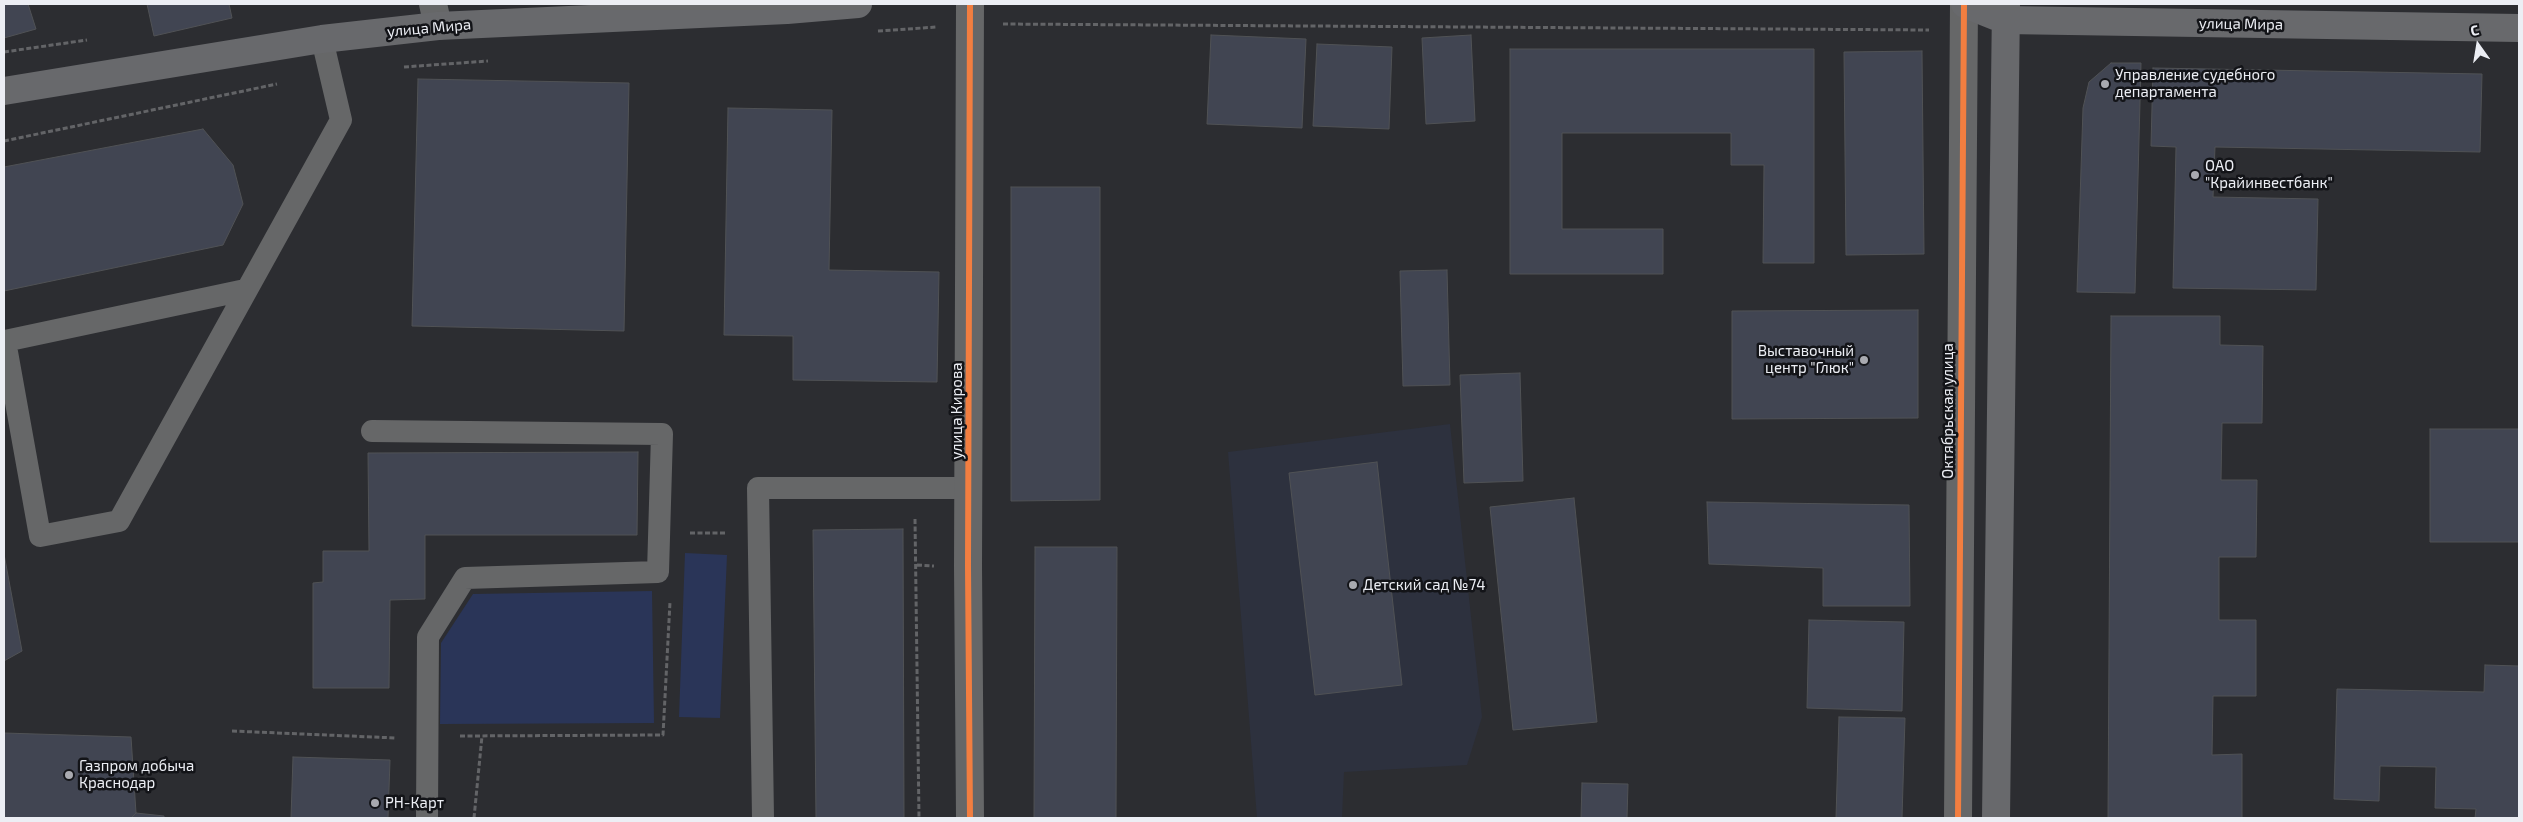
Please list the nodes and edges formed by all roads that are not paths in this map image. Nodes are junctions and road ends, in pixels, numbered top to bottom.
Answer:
1 (858, 4) edge
2 (1965, 4) edge
3 (2006, 12) edge
4 (436, 15) edge
5 (970, 15) edge
6 (2519, 28) edge
7 (322, 39) junction
8 (4, 91) edge
9 (245, 290) junction
10 (372, 430) dead end
11 (970, 488) junction
12 (427, 818) edge
13 (763, 818) edge
14 (970, 818) edge
15 (1958, 818) edge
16 (1996, 818) edge

1 - 4 main road, улица Мира
2 - 3 main road, улица Мира
2 - 15 street, Октябрьская улица
3 - 6 main road, улица Мира
3 - 16 main road
4 - 7 main road, улица Мира
5 - 11 street, улица Кирова
7 - 8 main road, улица Мира
7 - 9 lane
9 - 9 lane
10 - 12 lane
11 - 13 lane
11 - 14 street, улица Кирова

